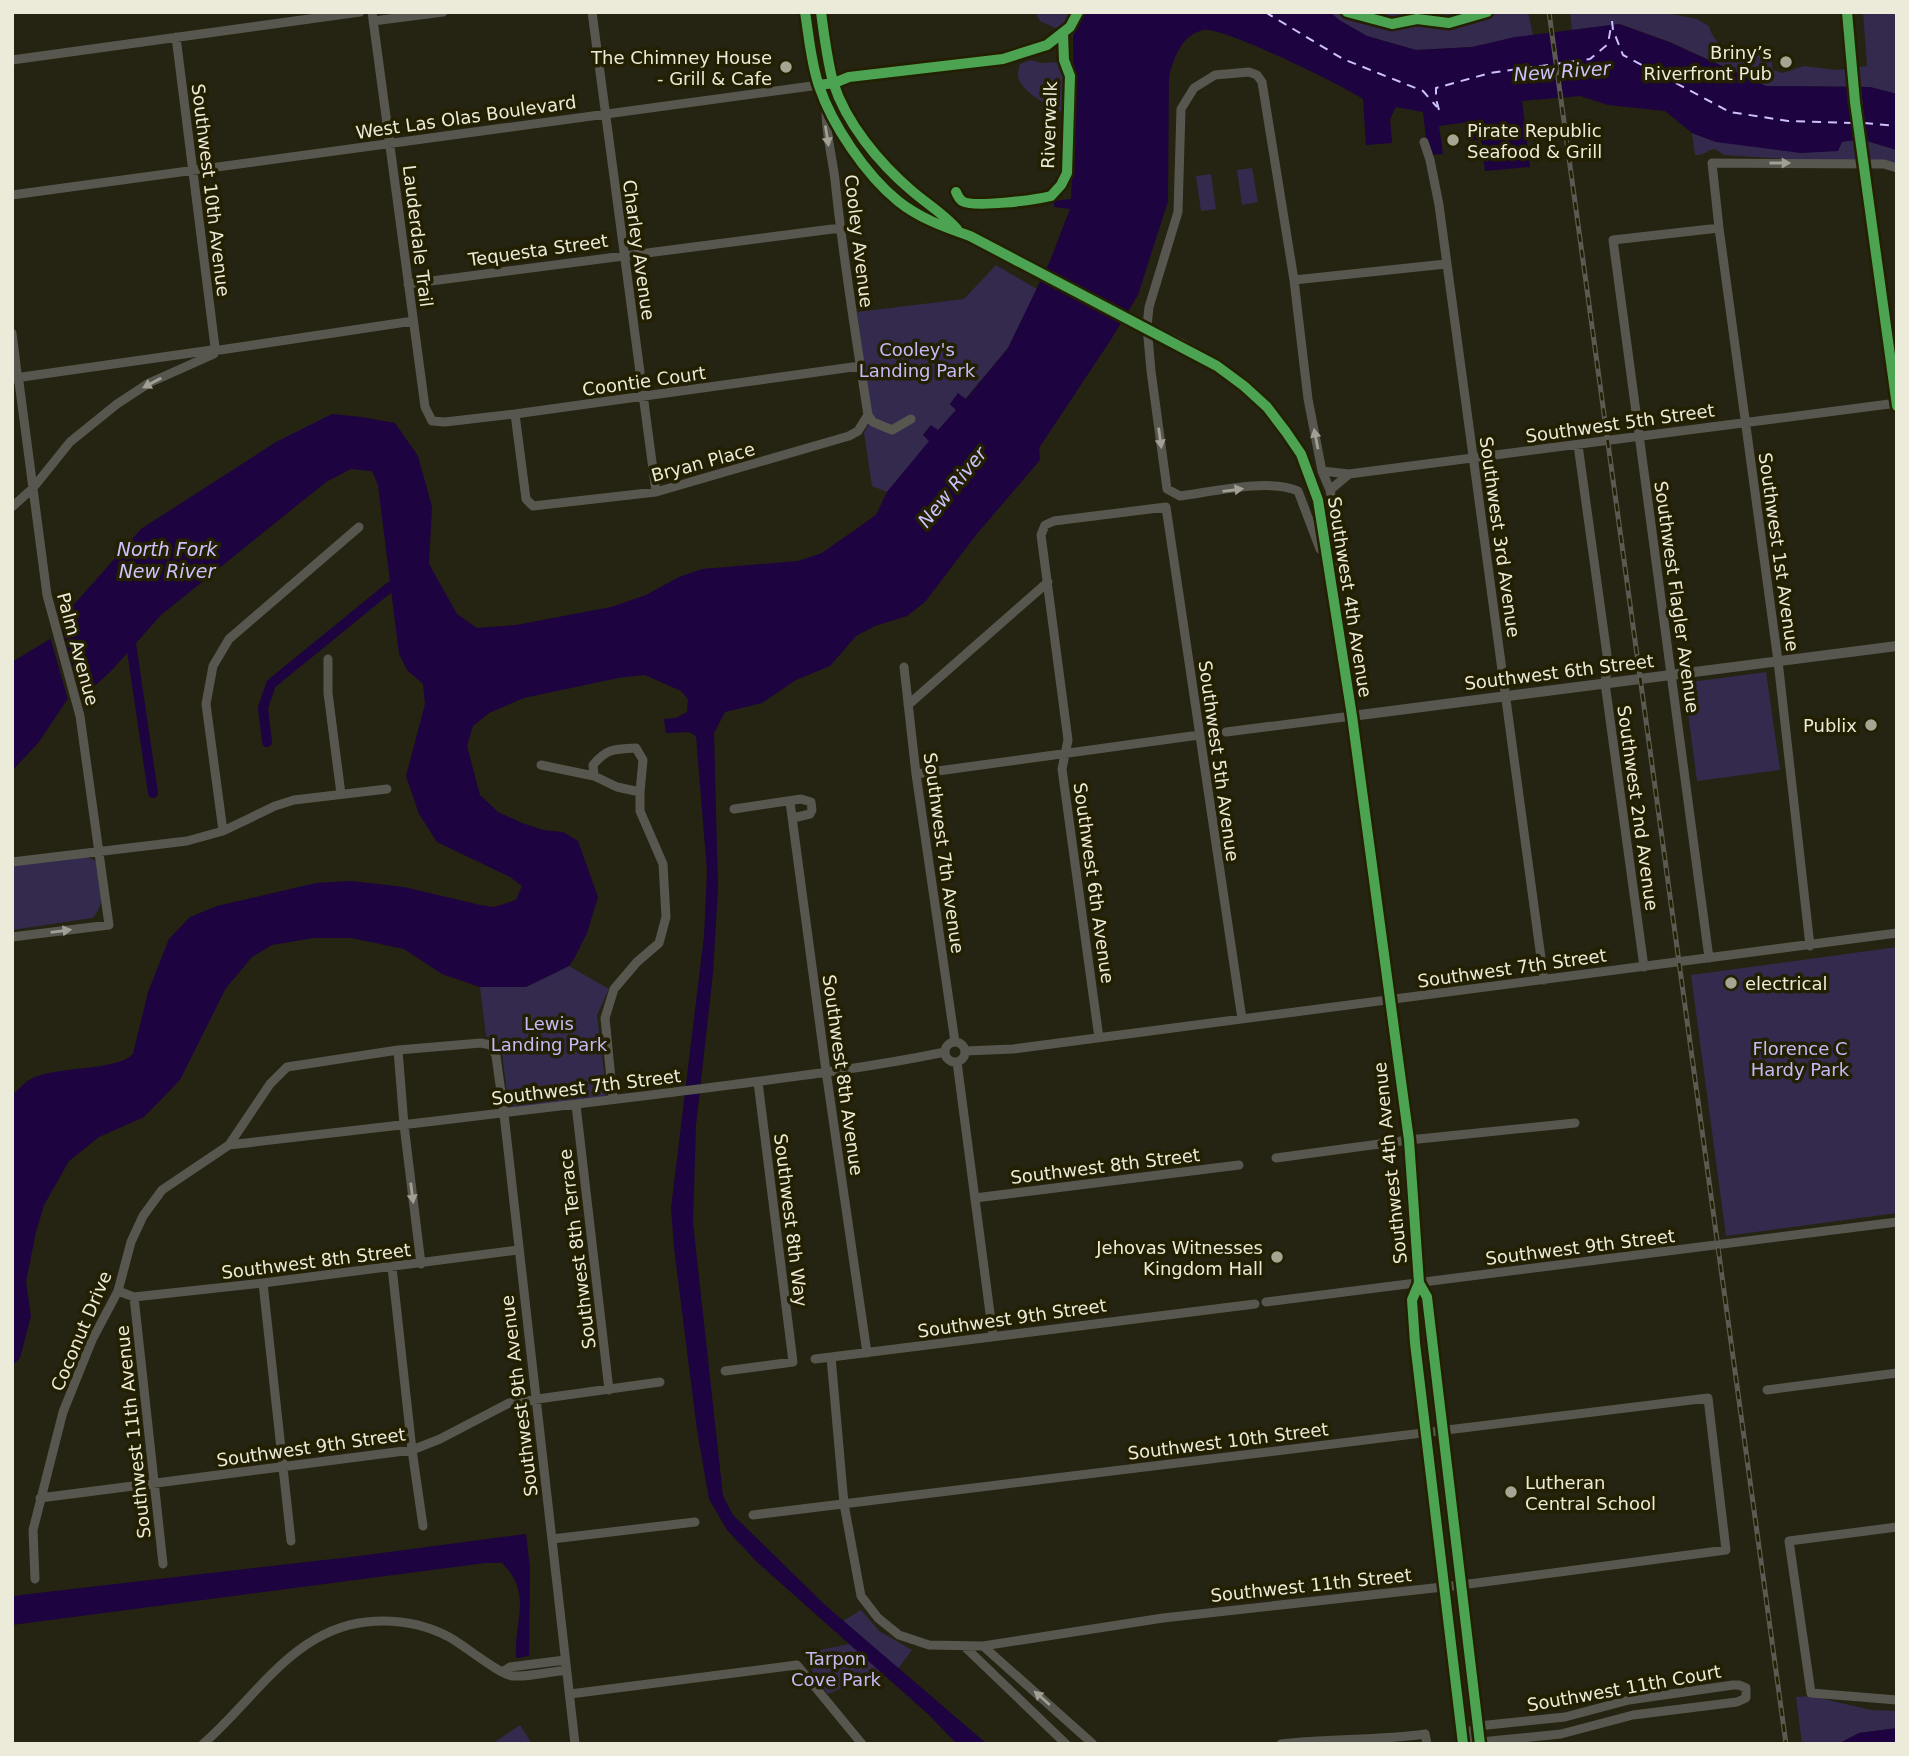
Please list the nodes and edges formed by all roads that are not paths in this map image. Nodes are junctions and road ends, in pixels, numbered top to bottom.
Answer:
1 (360, 12) edge
2 (443, 12) edge
3 (592, 12) edge
4 (806, 12) edge
5 (821, 12) edge
6 (1847, 12) edge
7 (372, 17) edge
8 (176, 37) junction
9 (1047, 45) dead end
10 (12, 60) edge
11 (834, 83) junction
12 (818, 85) junction
13 (827, 104) junction
14 (606, 114) junction
15 (1424, 142) dead end
16 (390, 143) junction
17 (1897, 168) edge
18 (194, 171) junction
19 (12, 195) edge
20 (839, 228) junction
21 (1718, 228) junction
22 (965, 235) junction
23 (624, 255) junction
24 (1446, 264) junction
25 (1294, 280) junction
26 (408, 284) junction
27 (413, 321) junction
28 (12, 333) edge
29 (215, 350) junction
30 (860, 366) junction
31 (17, 378) edge
32 (643, 397) junction
33 (1897, 405) edge
34 (515, 414) junction
35 (868, 415) junction
36 (911, 419) dead end
37 (432, 421) joint
38 (1746, 423) junction
39 (1637, 436) junction
40 (1578, 445) junction
41 (1473, 459) junction
42 (1322, 471) junction
43 (1349, 474) junction
44 (33, 488) junction
45 (1330, 490) junction
46 (656, 492) junction
47 (12, 507) edge
48 (1045, 525) joint
49 (359, 527) dead end
50 (1327, 553) junction
51 (1330, 572) junction
52 (1048, 582) junction
53 (1897, 646) edge
54 (328, 659) dead end
55 (1778, 661) junction
56 (904, 667) dead end
57 (1673, 676) junction
58 (1605, 683) junction
59 (1506, 697) junction
60 (908, 705) junction
61 (1352, 716) junction
62 (1226, 732) dead end
63 (1199, 735) junction
64 (1065, 754) junction
65 (541, 765) dead end
66 (916, 774) junction
67 (594, 776) junction
68 (387, 789) dead end
69 (640, 792) junction
70 (341, 794) junction
71 (790, 802) junction
72 (734, 809) dead end
73 (793, 818) junction
74 (223, 831) junction
75 (100, 851) junction
76 (12, 862) edge
77 (1897, 933) edge
78 (12, 937) edge
79 (1810, 946) junction
80 (1709, 958) junction
81 (1644, 967) junction
82 (1544, 980) junction
83 (1390, 1000) junction
84 (1242, 1019) junction
85 (1099, 1038) junction
86 (955, 1042) junction
87 (491, 1045) joint
88 (397, 1050) junction
89 (965, 1051) junction
90 (945, 1052) junction
91 (957, 1062) junction
92 (826, 1071) junction
93 (758, 1082) junction
94 (613, 1099) junction
95 (576, 1105) junction
96 (504, 1114) junction
97 (1575, 1123) dead end
98 (404, 1125) junction
99 (1409, 1140) junction
100 (229, 1145) junction
101 (1276, 1158) dead end
102 (1239, 1165) dead end
103 (975, 1198) junction
104 (1897, 1222) edge
105 (518, 1250) junction
106 (421, 1264) junction
107 (392, 1268) junction
108 (263, 1283) junction
109 (1419, 1283) junction
110 (118, 1291) junction
111 (134, 1297) junction
112 (1266, 1302) dead end
113 (1255, 1304) dead end
114 (993, 1336) junction
115 (867, 1353) junction
116 (831, 1357) junction
117 (815, 1359) dead end
118 (725, 1371) dead end
119 (1897, 1373) edge
120 (660, 1382) dead end
121 (609, 1390) junction
122 (1767, 1390) dead end
123 (536, 1399) junction
124 (1442, 1430) junction
125 (1425, 1432) junction
126 (412, 1450) junction
127 (284, 1468) junction
128 (156, 1484) junction
129 (40, 1498) junction
130 (844, 1504) junction
131 (753, 1515) dead end
132 (695, 1522) dead end
133 (423, 1526) dead end
134 (1897, 1527) edge
135 (552, 1539) junction
136 (291, 1541) dead end
137 (1726, 1550) joint
138 (163, 1564) dead end
139 (35, 1579) dead end
140 (1461, 1585) junction
141 (1443, 1587) junction
142 (964, 1646) junction
143 (983, 1646) junction
144 (565, 1665) junction
145 (570, 1695) junction
146 (1897, 1700) edge
147 (1478, 1726) junction
148 (1426, 1739) edge
149 (1462, 1740) edge
150 (1480, 1743) edge
151 (203, 1744) edge
152 (575, 1744) edge
153 (862, 1744) edge
154 (1066, 1744) edge
155 (1093, 1744) edge
156 (1281, 1744) edge

1 - 8 street
2 - 7 street
3 - 14 street, Charley Avenue
4 - 12 main road, Southwest 4th Avenue
5 - 11 main road
6 - 33 main road, bridge
7 - 16 street, Lauderdale Trail
8 - 10 street
8 - 18 street, Southwest 10th Avenue
9 - 11 street, West Las Olas Boulevard
11 - 12 street, West Las Olas Boulevard
11 - 22 main road
12 - 13 main road, Southwest 4th Avenue
12 - 14 street, West Las Olas Boulevard
13 -> 20 street, Cooley Avenue
13 - 22 main road, Southwest 4th Avenue
14 - 16 street, West Las Olas Boulevard
14 - 23 street, Charley Avenue
15 - 24 street, Southwest 3rd Avenue
16 - 18 street, West Las Olas Boulevard
16 - 26 street, Lauderdale Trail
21 -> 17 street, Southwest 1st Avenue
18 - 19 street, West Las Olas Boulevard
18 - 29 street, Southwest 10th Avenue
20 - 23 street, Tequesta Street
20 - 30 street, Cooley Avenue
21 - 38 street, Southwest 1st Avenue
21 - 39 street, Southwest Flagler Avenue
22 - 50 main road, Southwest 4th Avenue, bridge
23 - 26 street, Tequesta Street
23 - 32 street, Charley Avenue
24 - 25 street
24 - 41 street, Southwest 3rd Avenue
42 -> 25 street, Southwest 4th Avenue
25 -> 50 street, Southwest 4th Avenue
26 - 27 street, Lauderdale Trail
27 - 29 street
27 - 37 street, Lauderdale Trail
28 - 31 street, Palm Avenue
29 - 31 street
29 -> 44 street
30 - 32 street, Coontie Court
30 - 35 street, Cooley Avenue
31 - 44 street, Palm Avenue
32 - 34 street, Coontie Court
32 - 46 street, Charley Avenue
33 - 38 street, Southwest 5th Street
34 - 37 street, Coontie Court
34 - 46 street, Bryan Place
35 - 36 street
35 - 46 street, Bryan Place
38 - 39 street, Southwest 5th Street
38 - 55 street, Southwest 1st Avenue
39 - 40 street, Southwest 5th Street
39 - 57 street, Southwest Flagler Avenue
40 - 41 street, Southwest 5th Street
40 - 58 street, Southwest 2nd Avenue
41 - 43 street, Southwest 5th Street
41 - 59 street, Southwest 3rd Avenue
42 - 43 street, Southwest 5th Street
42 - 45 street, Southwest 4th Avenue
43 - 45 street
44 - 47 street
44 - 75 street, Palm Avenue
45 - 51 street, Southwest 4th Avenue
48 - 52 street, Southwest 6th Avenue
48 - 63 street, Southwest 5th Avenue
49 - 74 street
50 - 51 main road, Southwest 4th Avenue
51 - 61 main road, Southwest 4th Avenue
52 - 60 street
52 - 64 street, Southwest 6th Avenue
53 - 55 street, Southwest 6th Street
54 - 70 street
55 - 57 street, Southwest 6th Street
55 - 79 street, Southwest 1st Avenue
56 - 60 street, Southwest 7th Avenue
57 - 58 street, Southwest 6th Street
57 - 80 street, Southwest Flagler Avenue
58 - 59 street, Southwest 6th Street
58 - 81 street, Southwest 2nd Avenue
59 - 61 street, Southwest 6th Street
59 - 82 street, Southwest 3rd Avenue
60 - 66 street, Southwest 7th Avenue
61 - 62 street, Southwest 6th Street
61 - 83 main road, Southwest 4th Avenue
63 - 64 street
63 - 84 street, Southwest 5th Avenue
64 - 66 street
64 - 85 street, Southwest 6th Avenue
65 - 67 street
66 - 86 street, Southwest 7th Avenue
67 - 69 street
67 - 69 street
68 - 70 street
69 - 94 street
70 - 74 street
71 - 72 street
71 - 73 street, Southwest 8th Avenue
71 - 73 street
73 - 92 street, Southwest 8th Avenue
74 - 75 street
75 - 76 street
78 -> 75 street, Palm Avenue
77 - 79 street, Southwest 7th Street
79 - 80 street, Southwest 7th Street
80 - 81 street, Southwest 7th Street
81 - 82 street, Southwest 7th Street
82 - 83 street, Southwest 7th Street
83 - 84 street, Southwest 7th Street
83 - 99 main road, Southwest 4th Avenue
84 - 85 street, Southwest 7th Street
85 - 89 street, Southwest 7th Street
86 - 89 street
86 - 90 street
87 - 88 street, Coconut Drive
87 - 96 street, Southwest 9th Avenue
88 - 98 street
88 - 100 street, Coconut Drive
89 - 91 street
90 - 91 street
90 - 92 street, Southwest 7th Street
91 - 103 street
92 - 93 street, Southwest 7th Street
92 - 115 street, Southwest 8th Avenue
93 - 94 street, Southwest 7th Street
93 - 118 street, Southwest 8th Way
94 - 95 street, Southwest 7th Street
95 - 96 street, Southwest 7th Street
95 - 121 street, Southwest 8th Terrace
96 - 98 street, Southwest 7th Street
96 - 105 street, Southwest 9th Avenue
97 - 99 street
98 - 100 street, Southwest 7th Street
98 -> 106 street
99 - 101 street
99 - 109 main road, Southwest 4th Avenue
100 - 110 street, Coconut Drive
102 - 103 street, Southwest 8th Street
103 - 114 street
104 - 109 street, Southwest 9th Street
105 - 106 street, Southwest 8th Street
105 - 123 street, Southwest 9th Avenue
106 - 107 street, Southwest 8th Street
107 - 108 street, Southwest 8th Street
107 - 126 street
108 - 111 street, Southwest 8th Street
108 - 127 street
109 - 112 street, Southwest 9th Street
109 - 124 main road, Southwest 4th Avenue
109 - 125 main road, Southwest 4th Avenue
110 - 111 street, Southwest 8th Street
110 - 129 street, Coconut Drive
111 - 128 street, Southwest 11th Avenue
113 - 114 street, Southwest 9th Street
114 - 115 street, Southwest 9th Street
115 - 116 street, Southwest 9th Street
116 - 117 street, Southwest 9th Street
116 - 130 street
119 - 122 street
120 - 121 street, Southwest 9th Street
121 - 123 street, Southwest 9th Street
123 - 126 street, Southwest 9th Street
123 - 135 street, Southwest 9th Avenue
124 - 125 street, Southwest 10th Street
124 - 137 street, Southwest 10th Street
124 - 140 main road, Southwest 4th Avenue
125 - 130 street, Southwest 10th Street
125 - 141 main road, Southwest 4th Avenue
126 - 127 street, Southwest 9th Street
126 - 133 street
127 - 128 street, Southwest 9th Street
127 - 136 street
128 - 129 street, Southwest 9th Street
128 - 138 street, Southwest 11th Avenue
129 - 139 street, Coconut Drive
130 - 131 street, Southwest 10th Street
130 - 142 street
132 - 135 street
134 - 146 street
135 - 144 street, Southwest 9th Avenue
137 - 140 street, Southwest 11th Street
140 - 141 street, Southwest 11th Street
140 - 147 main road, Southwest 4th Avenue
141 - 143 street, Southwest 11th Street
141 - 149 main road, Southwest 4th Avenue
142 - 143 street
142 - 154 street
155 -> 143 street
144 - 145 street, Southwest 9th Avenue
144 - 151 street
145 - 152 street, Southwest 9th Avenue
145 - 153 street
147 - 149 street, Southwest 11th Court
147 - 150 main road, Southwest 4th Avenue
147 - 150 street, Southwest 11th Court
148 - 156 street
149 - 150 street, Southwest 11th Court

